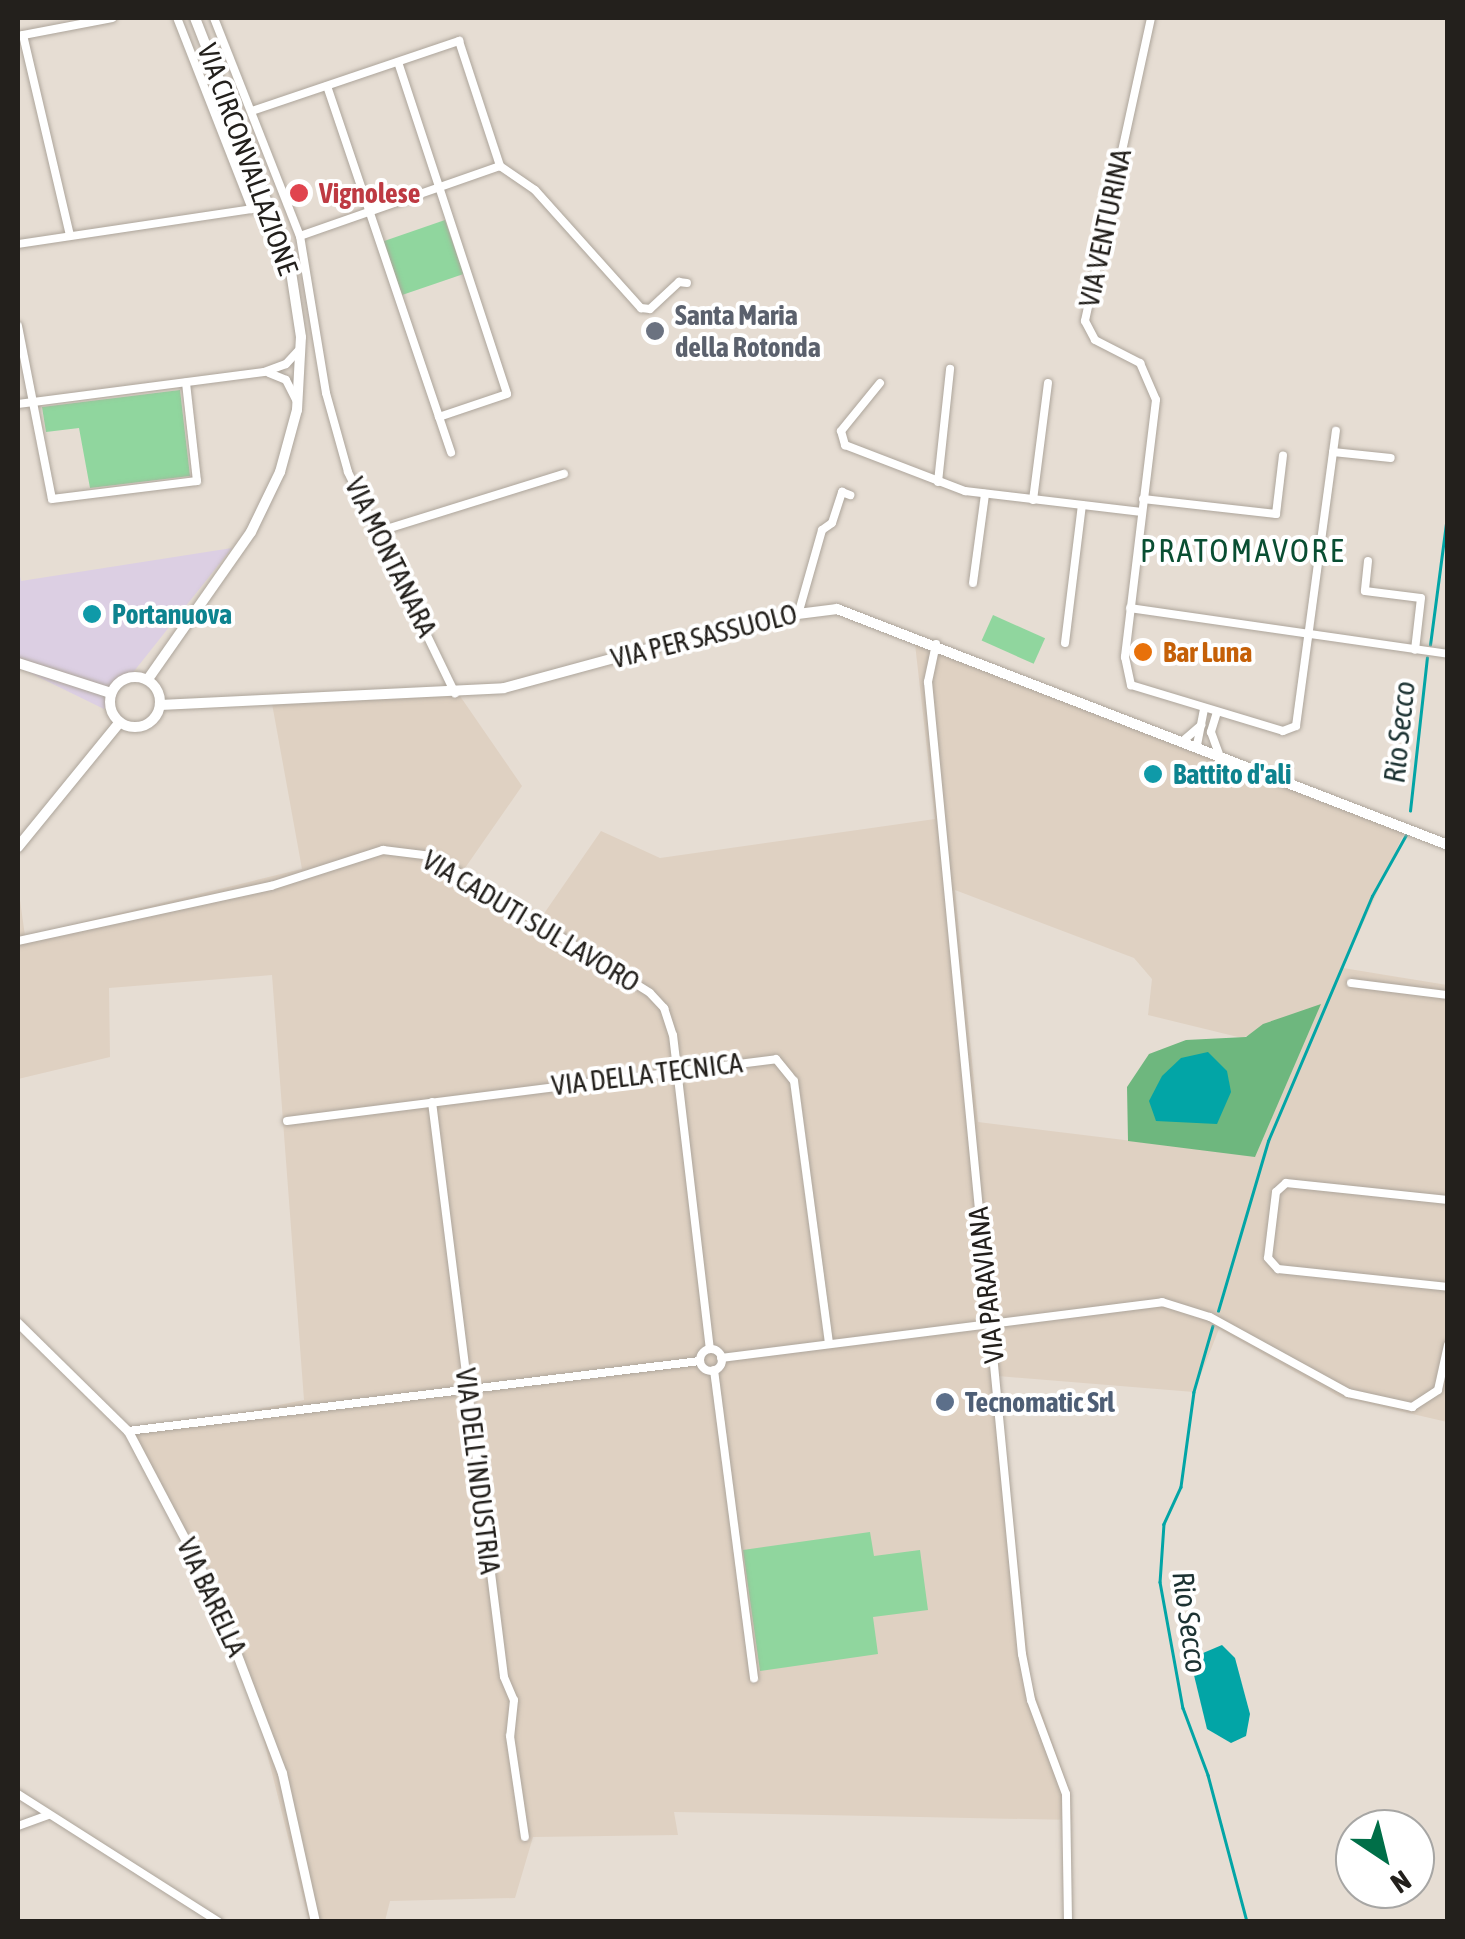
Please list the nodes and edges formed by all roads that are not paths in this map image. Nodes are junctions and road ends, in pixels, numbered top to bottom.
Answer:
1 (112, 18) edge
2 (177, 18) edge
3 (195, 18) edge
4 (214, 18) edge
5 (1151, 18) edge
6 (20, 36) edge
7 (398, 62) junction
8 (327, 86) junction
9 (252, 111) junction
10 (500, 166) junction
11 (438, 188) junction
12 (370, 212) junction
13 (70, 236) junction
14 (300, 236) junction
15 (18, 244) edge
16 (687, 284) dead end
17 (18, 326) edge
18 (301, 336) junction
19 (950, 369) dead end
20 (264, 372) junction
21 (186, 383) junction
22 (880, 383) dead end
23 (1048, 383) dead end
24 (32, 402) junction
25 (18, 404) edge
26 (298, 410) junction
27 (439, 417) junction
28 (1336, 431) dead end
29 (1333, 452) junction
30 (451, 453) dead end
31 (1283, 455) dead end
32 (1392, 458) dead end
33 (564, 474) dead end
34 (938, 482) junction
35 (985, 494) junction
36 (850, 495) dead end
37 (1143, 499) junction
38 (1032, 500) junction
39 (1082, 505) junction
40 (1142, 512) junction
41 (374, 533) junction
42 (1368, 560) dead end
43 (972, 583) dead end
44 (1130, 608) junction
45 (799, 611) junction
46 (1312, 633) junction
47 (1065, 643) dead end
48 (936, 644) junction
49 (1415, 650) junction
50 (1448, 654) edge
51 (18, 663) edge
52 (148, 680) junction
53 (110, 693) junction
54 (456, 693) junction
55 (160, 705) junction
56 (1204, 709) junction
57 (1217, 712) junction
58 (120, 722) junction
59 (1201, 725) junction
60 (1211, 732) junction
61 (1184, 740) junction
62 (1200, 747) junction
63 (1218, 754) junction
64 (1448, 845) edge
65 (18, 847) edge
66 (18, 941) edge
67 (1351, 983) dead end
68 (1448, 994) edge
69 (676, 1070) junction
70 (432, 1102) junction
71 (287, 1120) dead end
72 (1448, 1200) edge
73 (1448, 1286) edge
74 (990, 1322) junction
75 (18, 1323) edge
76 (829, 1342) junction
77 (1448, 1346) edge
78 (710, 1349) junction
79 (722, 1358) junction
80 (700, 1360) junction
81 (714, 1370) junction
82 (468, 1389) junction
83 (128, 1430) junction
84 (754, 1678) dead end
85 (18, 1794) edge
86 (49, 1815) junction
87 (18, 1826) edge
88 (525, 1838) dead end
89 (219, 1922) edge
90 (315, 1922) edge
91 (1068, 1922) edge

1 - 6 street
2 - 13 street
3 - 18 main road, VIA CIRCONVALLAZIONE
4 - 9 street, VIA MONTANARA
5 - 37 street, VIA VENTURINA
6 - 13 street
7 - 8 street
7 - 10 street
7 - 11 street
8 - 9 street
8 - 12 street
9 - 14 street, VIA MONTANARA
10 - 11 street
10 - 16 street
11 - 12 street
11 - 27 street
12 - 14 street
12 - 27 street
13 - 15 street
14 - 41 street, VIA MONTANARA
17 - 24 street
18 - 20 street
18 - 26 main road, VIA CIRCONVALLAZIONE
19 - 34 street
20 - 21 street
20 - 26 street
21 - 24 street
21 - 24 street
22 - 34 street
23 - 38 street
24 - 25 street
26 - 52 main road, VIA CIRCONVALLAZIONE
27 - 30 street
28 - 29 street
29 - 32 street
29 - 46 street
31 - 37 street
33 - 41 street
34 - 35 street
35 - 38 street
35 - 43 street
36 - 45 street
37 - 40 street, VIA VENTURINA
38 - 39 street
39 - 40 street
39 - 47 street
40 - 44 street, VIA VENTURINA
41 - 54 street, VIA MONTANARA
42 - 49 street
44 - 46 street
44 - 56 street, VIA VENTURINA
45 - 48 main road, VIA PER SASSUOLO
45 - 54 main road, VIA PER SASSUOLO
46 - 49 street
46 - 57 street, VIA VENTURINA
48 - 61 main road, VIA PER SASSUOLO
48 - 74 street, VIA PARAVIANA
49 - 50 street
51 - 53 main road
52 - 53 main road
52 - 55 main road
53 - 58 main road
54 - 55 main road, VIA PER SASSUOLO
55 - 58 main road
56 - 57 street, VIA VENTURINA
56 - 59 street
57 - 60 street
58 - 65 main road
59 - 61 street
59 - 62 street
60 - 62 street
60 - 63 street
61 - 62 main road, VIA PER SASSUOLO
62 - 63 main road, VIA PER SASSUOLO
63 - 64 main road, VIA PER SASSUOLO
66 - 69 street, VIA CADUTI SUL LAVORO
67 - 68 street
69 - 70 street, VIA DELLA TECNICA
69 - 76 street, VIA DELLA TECNICA
69 - 78 street, VIA CADUTI SUL LAVORO
70 - 71 street, VIA DELLA TECNICA
70 - 82 street, VIA DELL’INDUSTRIA
72 - 73 street
74 - 76 street
74 - 77 street
74 - 91 street, VIA PARAVIANA
75 - 83 street, VIA BARELLA
76 - 79 street
78 - 79 street
78 - 80 street
79 - 81 street
80 - 81 street
80 - 82 street
81 - 84 street
82 - 83 street
82 - 88 street, VIA DELL’INDUSTRIA
83 - 90 street, VIA BARELLA
85 - 86 street
86 - 87 street
86 - 89 street

